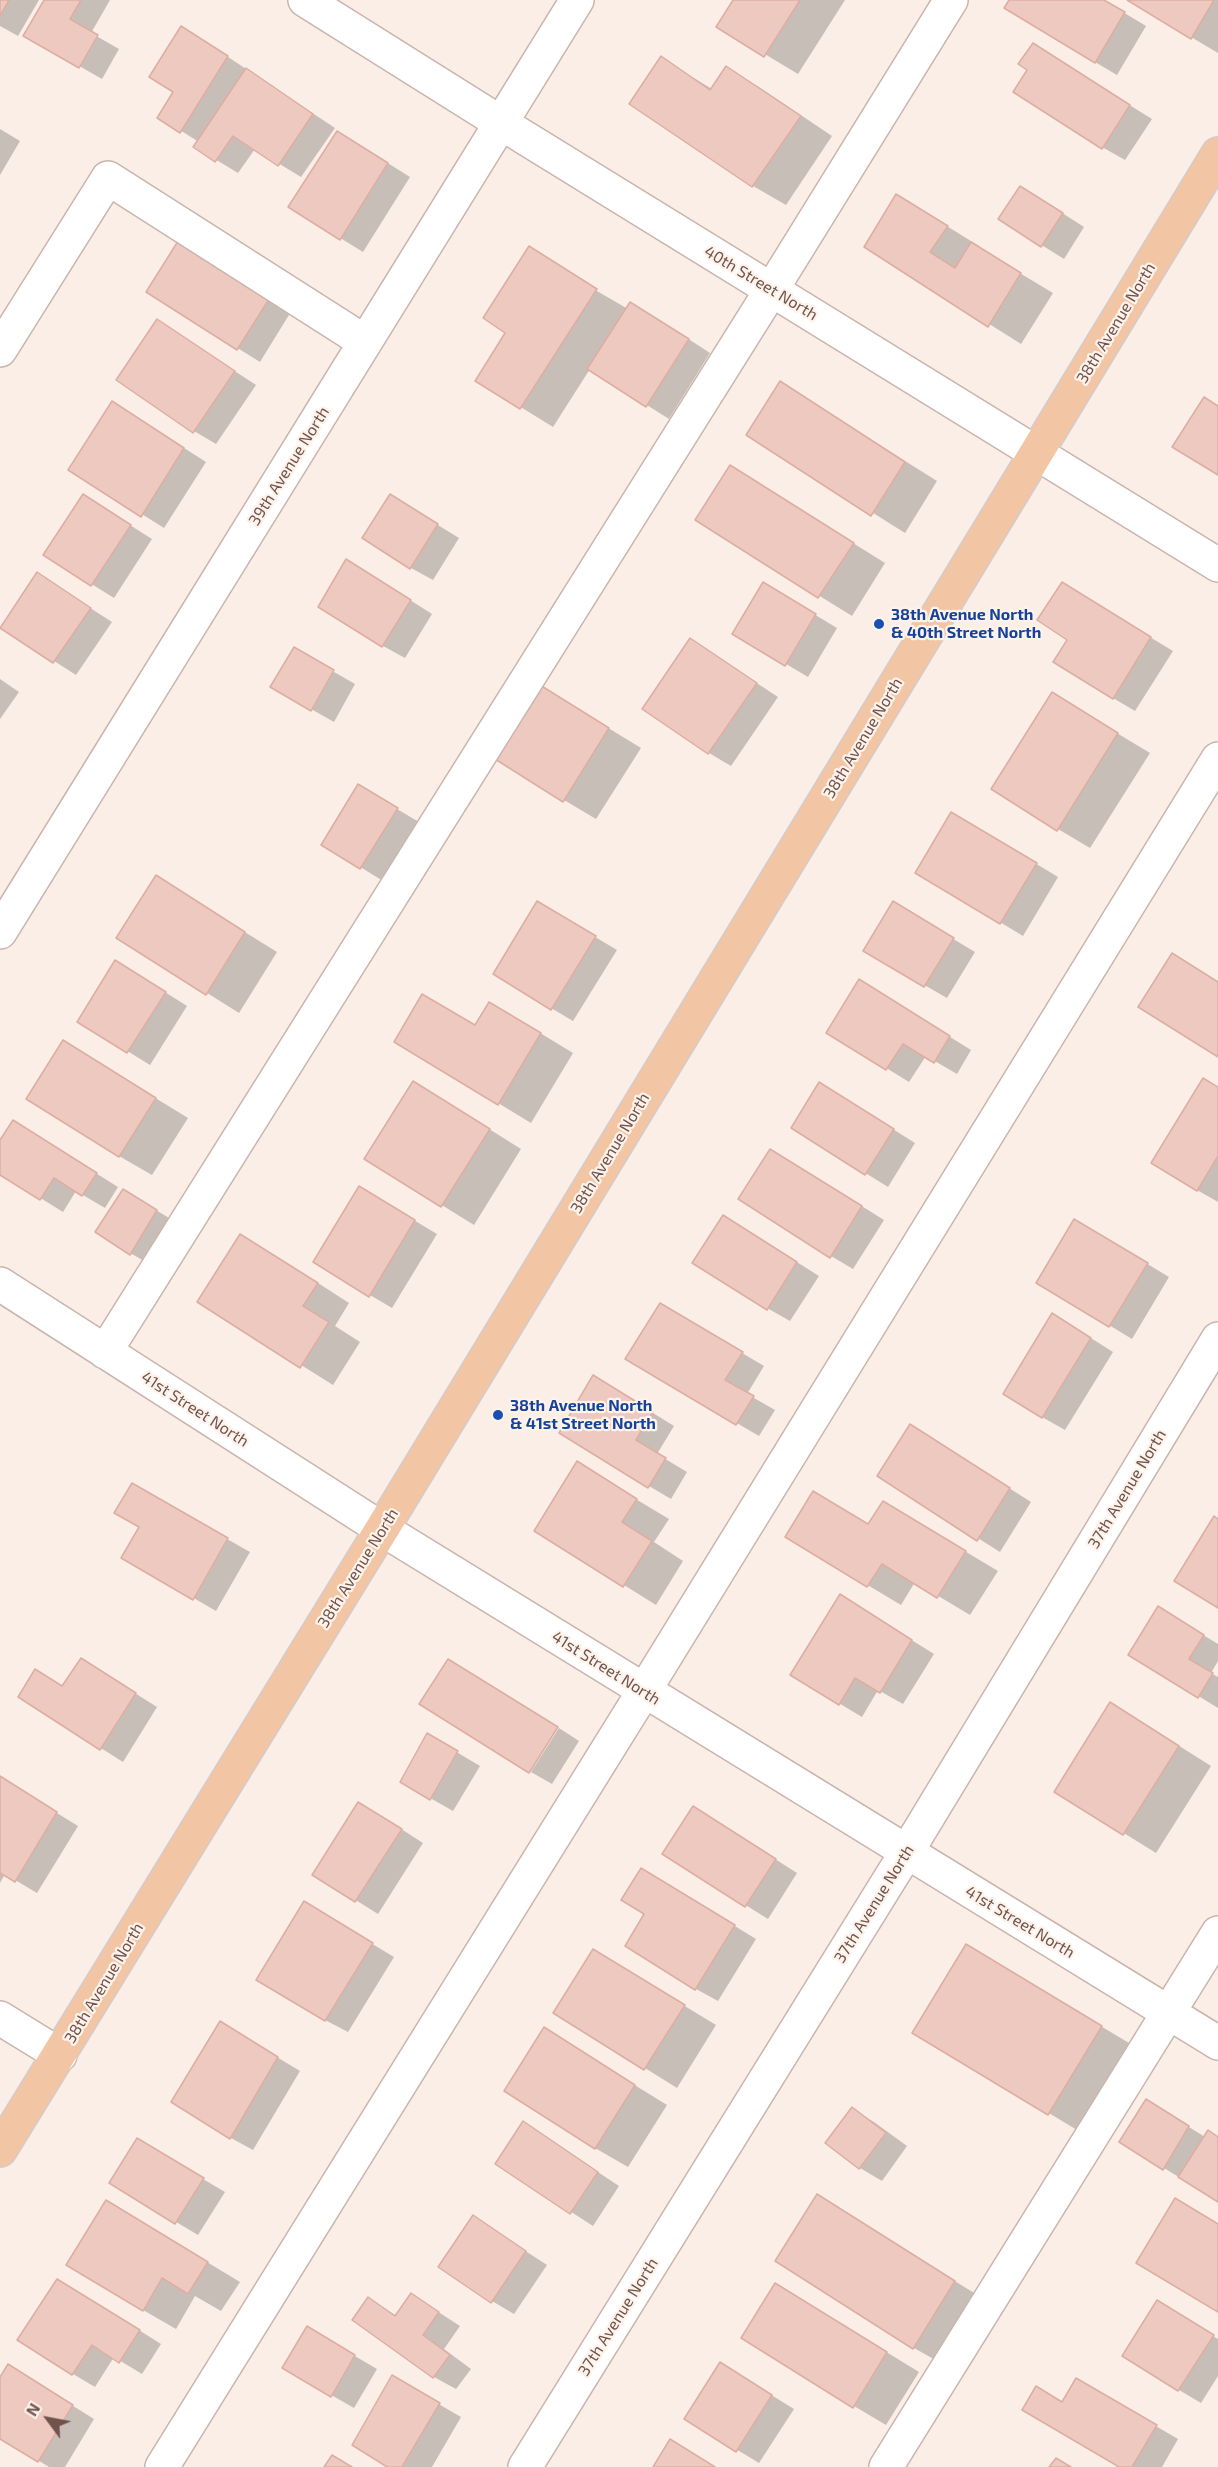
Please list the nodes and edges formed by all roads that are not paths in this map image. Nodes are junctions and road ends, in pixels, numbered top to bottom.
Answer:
1 (305, 0) edge
2 (578, 0) edge
3 (951, 0) edge
4 (501, 123) junction
5 (1218, 154) edge
6 (772, 290) junction
7 (365, 342) junction
8 (0, 350) edge
9 (1037, 452) junction
10 (1218, 564) edge
11 (1218, 759) edge
12 (0, 932) edge
13 (0, 1284) edge
14 (1218, 1339) edge
15 (105, 1352) junction
16 (382, 1529) junction
17 (644, 1691) junction
18 (906, 1852) junction
19 (1218, 1933) edge
20 (1168, 2013) junction
21 (0, 2018) edge
22 (1218, 2043) edge
23 (60, 2055) junction
24 (0, 2150) edge
25 (162, 2467) edge
26 (525, 2467) edge
27 (886, 2467) edge

1 - 4 street, 40th Street North
2 - 4 street, 39th Avenue North
3 - 6 street
4 - 6 street, 40th Street North
4 - 7 street, 39th Avenue North
5 - 9 main road, 38th Avenue North
6 - 9 street, 40th Street North
6 - 15 street
7 - 8 street
7 - 12 street, 39th Avenue North
9 - 10 street, 40th Street North
9 - 16 main road, 38th Avenue North
11 - 17 street
13 - 15 street, 41st Street North
14 - 18 street, 37th Avenue North
15 - 16 street, 41st Street North
16 - 17 street, 41st Street North
16 - 23 main road, 38th Avenue North
17 - 18 street, 41st Street North
17 - 25 street
18 - 20 street, 41st Street North
18 - 26 street, 37th Avenue North
19 - 20 street
20 - 22 street, 41st Street North
20 - 27 street
21 - 23 street
23 - 24 main road, 38th Avenue North

